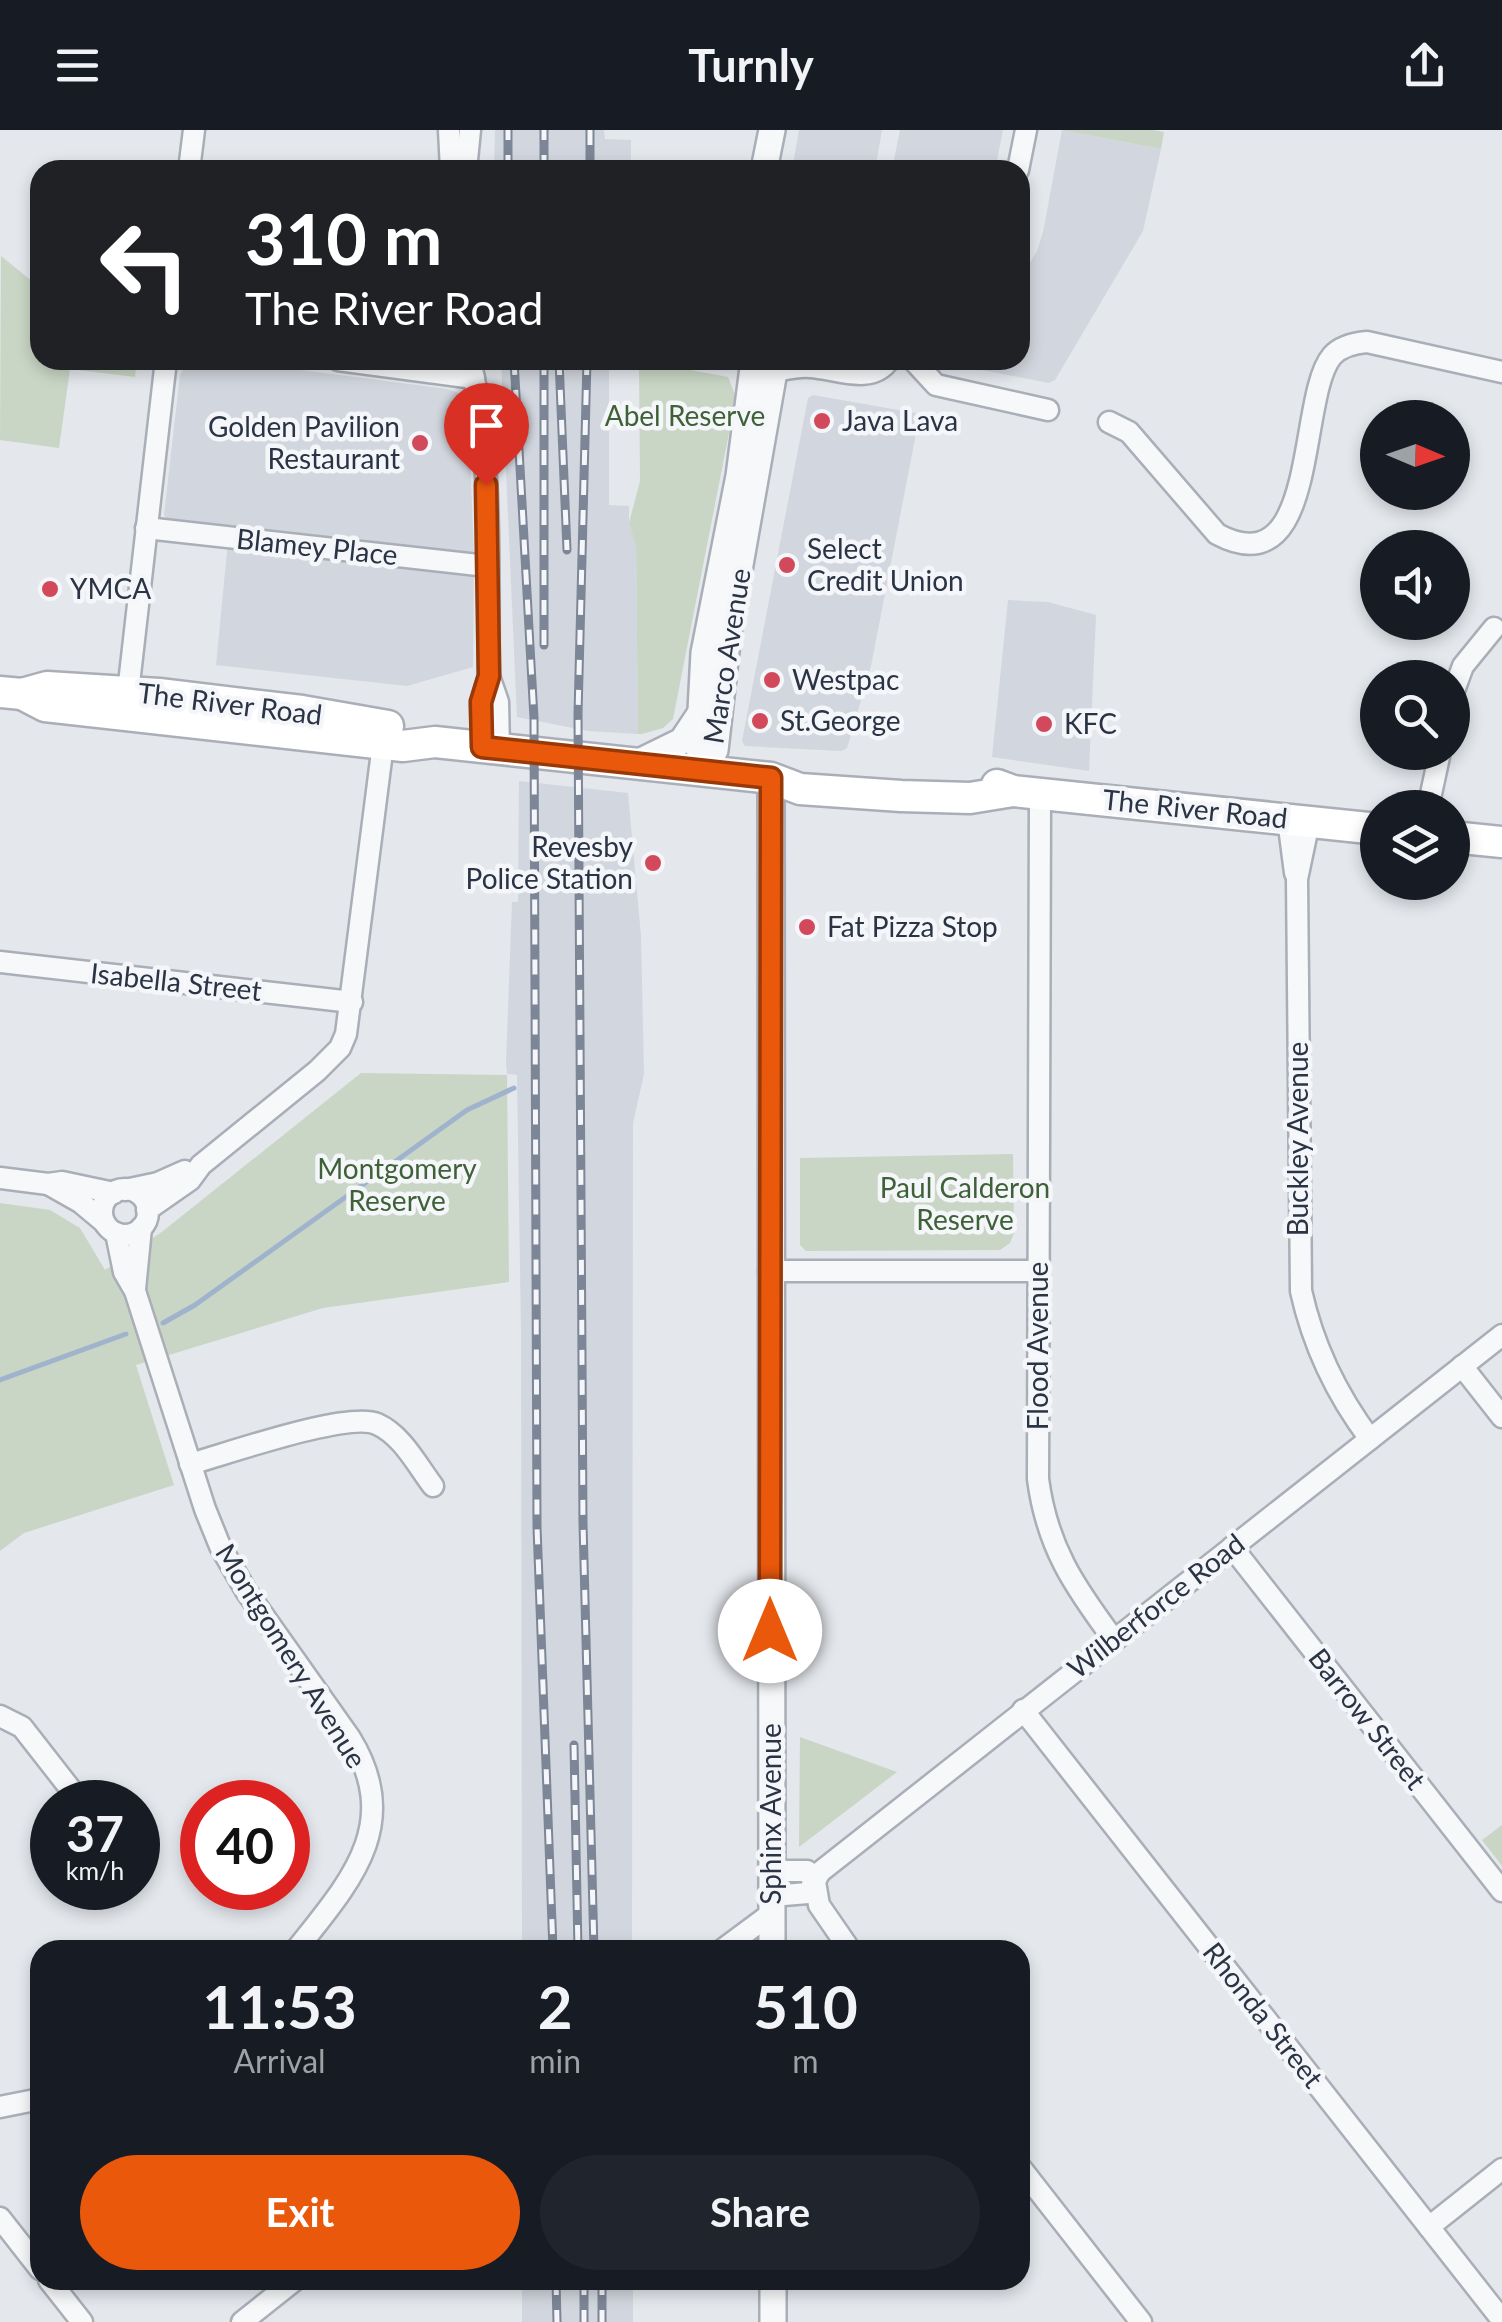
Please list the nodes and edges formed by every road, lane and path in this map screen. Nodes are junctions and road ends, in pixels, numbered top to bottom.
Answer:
1 (449, 130) edge
2 (470, 130) edge
3 (772, 130) edge
4 (1026, 130) edge
5 (194, 131) edge
6 (191, 160) edge
7 (450, 160) edge
8 (467, 160) edge
9 (766, 160) edge
10 (1020, 160) edge
11 (165, 370) edge
12 (472, 370) edge
13 (763, 370) edge
14 (764, 370) edge
15 (834, 370) edge
16 (879, 370) edge
17 (922, 370) edge
18 (1502, 372) edge
19 (1048, 410) dead end
20 (1109, 422) dead end
21 (146, 528) junction
22 (487, 566) junction
23 (1494, 628) dead end
24 (1468, 660) edge
25 (11, 693) edge
26 (127, 703) junction
27 (700, 714) junction
28 (435, 742) junction
29 (383, 744) junction
30 (490, 748) junction
31 (635, 764) junction
32 (705, 771) junction
33 (771, 778) junction
34 (1027, 792) junction
35 (1299, 820) junction
36 (1360, 826) edge
37 (1470, 838) edge
38 (1502, 842) edge
39 (0, 962) edge
40 (352, 1002) junction
41 (201, 1165) junction
42 (0, 1178) edge
43 (48, 1184) junction
44 (120, 1191) junction
45 (144, 1219) junction
46 (110, 1227) junction
47 (1038, 1271) junction
48 (769, 1272) junction
49 (137, 1298) junction
50 (1502, 1335) edge
51 (1462, 1366) junction
52 (1502, 1417) edge
53 (1375, 1435) junction
54 (190, 1464) junction
55 (433, 1486) dead end
56 (1232, 1547) junction
57 (1114, 1640) junction
58 (1024, 1710) junction
59 (0, 1716) edge
60 (64, 1780) edge
61 (815, 1882) junction
62 (1502, 1890) edge
63 (772, 1893) junction
64 (303, 1940) edge
65 (731, 1940) edge
66 (772, 1940) edge
67 (843, 1940) edge
68 (30, 2100) edge
69 (0, 2107) edge
70 (1502, 2170) edge
71 (1030, 2180) edge
72 (0, 2218) edge
73 (1429, 2227) junction
74 (30, 2256) edge
75 (57, 2290) edge
76 (282, 2290) edge
77 (773, 2290) edge
78 (1502, 2320) edge
79 (82, 2322) edge
80 (242, 2322) edge
81 (773, 2322) edge
82 (1141, 2322) edge

1 - 7 street
2 - 8 street
3 - 9 street
4 - 10 street
5 - 6 street
11 - 21 street
12 - 22 street
13 - 27 street, Marco Avenue
14 - 32 street, Marco Avenue
15 - 16 street
17 - 19 street
18 - 20 street
21 - 22 street, Blamey Place
21 - 26 street
22 - 30 street
23 - 24 street
25 - 26 main road, The River Road
26 - 28 main road, The River Road
26 - 29 main road, The River Road
27 - 31 street
27 - 32 street, Marco Avenue
28 - 29 main road, The River Road
28 - 30 main road, The River Road
29 - 40 street
30 - 31 main road, The River Road
31 - 32 main road, The River Road
32 - 33 main road, The River Road
33 - 34 main road, The River Road
33 - 48 street, Sphinx Avenue
34 - 35 main road, The River Road
34 - 47 street, Flood Avenue
35 - 36 main road, The River Road
35 - 53 street, Buckley Avenue
37 - 38 main road
39 - 40 street, Isabella Street
40 - 41 street
41 - 44 street
41 - 45 street
42 - 43 street
43 - 44 street
43 - 46 street
44 - 45 street
44 - 46 street
45 - 46 street
45 - 49 street, Montgomery Avenue
46 - 49 street, Montgomery Avenue
47 - 48 street
47 - 57 street, Flood Avenue
48 - 63 street, Sphinx Avenue
49 - 54 street, Montgomery Avenue
50 - 51 street, Wilberforce Road
51 - 52 street
51 - 53 street, Wilberforce Road
53 - 56 street, Wilberforce Road
54 - 55 street
54 - 64 street, Montgomery Avenue
56 - 57 street, Wilberforce Road
56 - 62 street, Barrow Street
57 - 58 street, Wilberforce Road
58 - 61 street, Wilberforce Road
58 - 73 street, Rhonda Street
59 - 60 street
61 - 63 street, Wilberforce Road
61 - 67 street
63 - 65 street, Wilberforce Road
63 - 66 street, Sphinx Avenue
68 - 69 street
70 - 73 street
71 - 82 street
72 - 74 street
73 - 78 street, Rhonda Street
75 - 79 street
76 - 80 street
77 - 81 street

